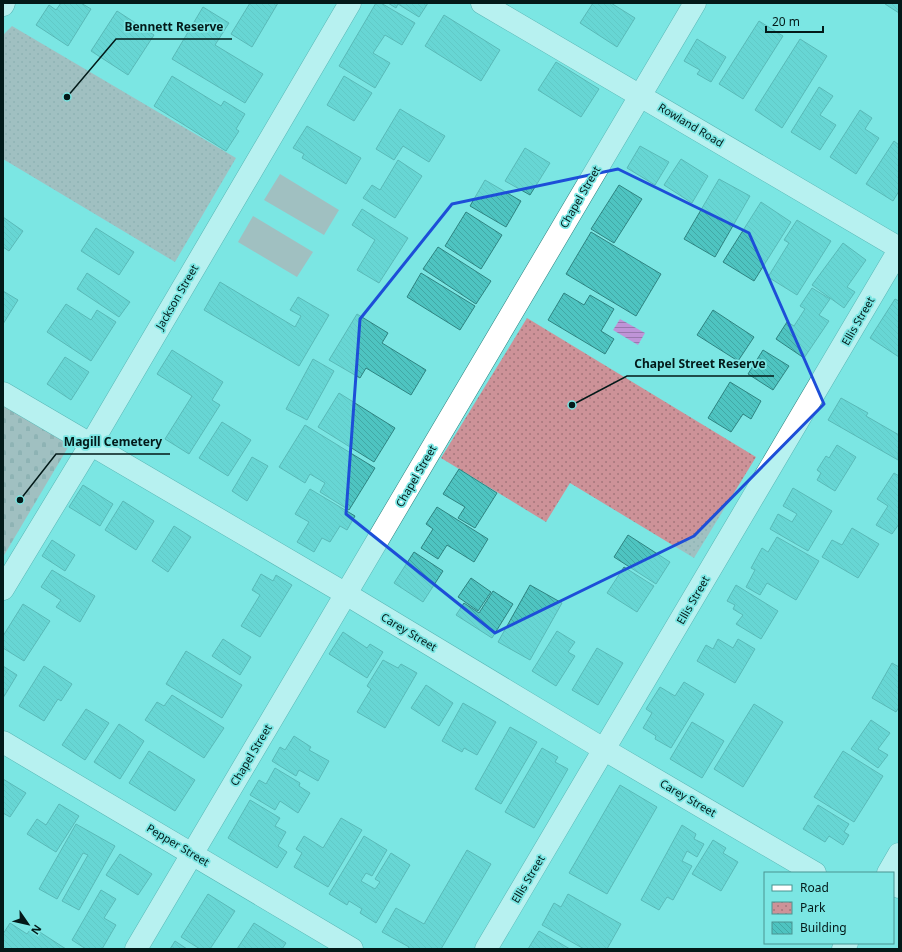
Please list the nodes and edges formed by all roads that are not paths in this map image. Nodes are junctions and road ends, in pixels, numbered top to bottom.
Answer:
1 (350, 3) edge
2 (482, 3) edge
3 (695, 3) edge
4 (640, 95) junction
5 (899, 249) edge
6 (3, 393) edge
7 (90, 444) junction
8 (3, 589) edge
9 (346, 594) junction
10 (3, 742) edge
11 (605, 750) junction
12 (192, 854) junction
13 (899, 854) edge
14 (813, 872) edge
15 (889, 872) edge
16 (136, 949) edge
17 (352, 949) edge
18 (486, 949) edge

1 - 7 street, Jackson Street
2 - 4 street, Rowland Road
3 - 4 street, Chapel Street
4 - 5 street, Rowland Road
4 - 9 street, Chapel Street
5 - 11 street, Ellis Street
6 - 7 street, Carey Street
7 - 8 street, Jackson Street
7 - 9 street, Carey Street
9 - 11 street, Carey Street
9 - 12 street, Chapel Street
10 - 12 street, Pepper Street
11 - 14 street, Carey Street
11 - 18 street, Ellis Street
12 - 16 street, Chapel Street
12 - 17 street, Pepper Street
13 - 15 street

